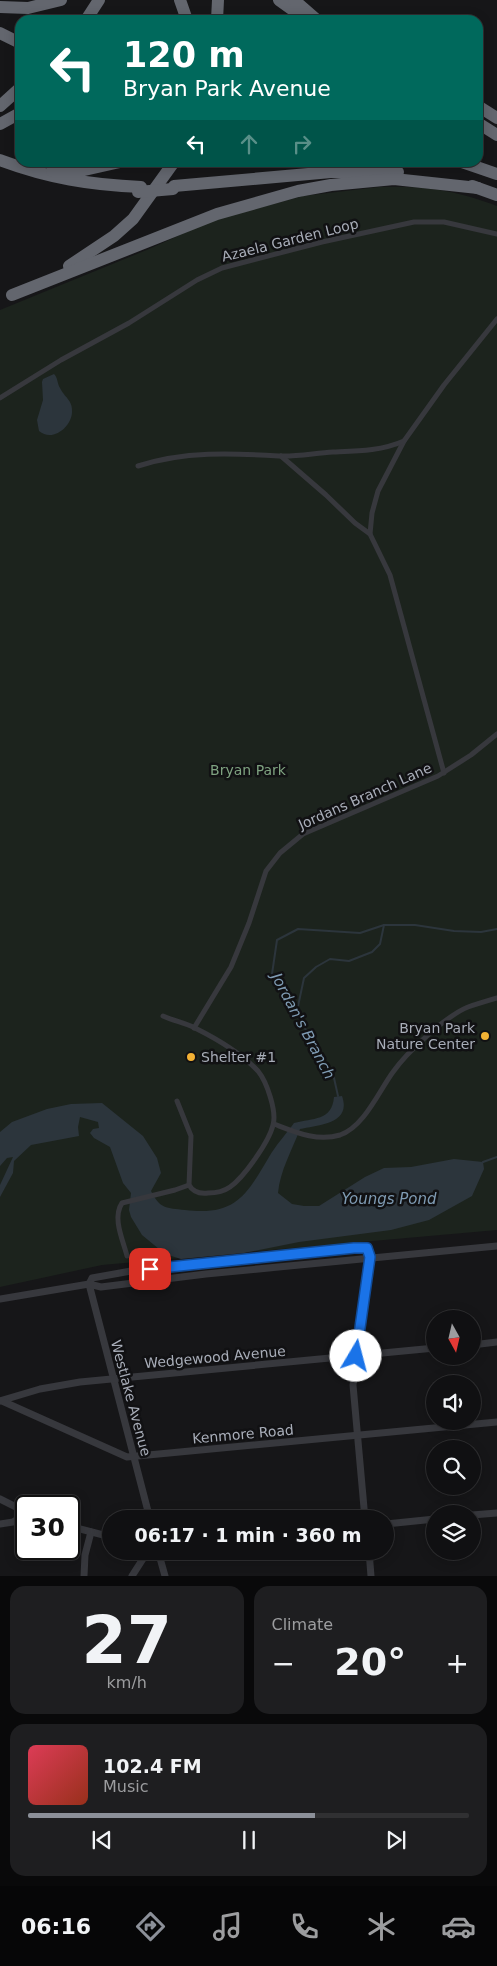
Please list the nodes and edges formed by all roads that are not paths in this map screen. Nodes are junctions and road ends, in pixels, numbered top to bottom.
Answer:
1 (60, 0) edge
2 (99, 0) edge
3 (180, 0) edge
4 (218, 0) edge
5 (279, 0) edge
6 (294, 0) edge
7 (0, 7) edge
8 (89, 15) edge
9 (185, 15) edge
10 (217, 15) edge
11 (300, 15) edge
12 (311, 15) edge
13 (0, 33) edge
14 (15, 40) edge
15 (15, 92) edge
16 (0, 106) edge
17 (483, 109) edge
18 (15, 116) edge
19 (497, 118) edge
20 (0, 124) edge
21 (483, 126) edge
22 (497, 135) edge
23 (0, 160) edge
24 (15, 166) edge
25 (19, 167) edge
26 (98, 167) edge
27 (170, 167) edge
28 (477, 167) edge
29 (0, 168) edge
30 (24, 169) junction
31 (497, 174) edge
32 (478, 188) junction
33 (140, 190) junction
34 (497, 195) edge
35 (497, 234) edge
36 (12, 295) junction
37 (0, 301) edge
38 (497, 319) edge
39 (0, 398) edge
40 (404, 442) junction
41 (281, 456) junction
42 (138, 466) dead end
43 (370, 534) junction
44 (497, 734) edge
45 (444, 773) junction
46 (497, 998) edge
47 (163, 1016) dead end
48 (194, 1028) junction
49 (177, 1101) dead end
50 (274, 1124) junction
51 (189, 1185) junction
52 (497, 1246) edge
53 (128, 1256) dead end
54 (370, 1257) junction
55 (89, 1284) junction
56 (0, 1299) edge
57 (497, 1342) edge
58 (481, 1344) edge
59 (426, 1349) edge
60 (356, 1356) junction
61 (113, 1378) junction
62 (1, 1401) edge
63 (497, 1422) edge
64 (358, 1436) junction
65 (134, 1457) junction
66 (0, 1500) edge
67 (15, 1508) edge
68 (148, 1510) edge
69 (365, 1510) edge
70 (497, 1513) edge
71 (481, 1514) edge
72 (426, 1520) edge
73 (15, 1521) edge
74 (394, 1523) edge
75 (0, 1524) edge
76 (80, 1529) edge
77 (91, 1532) junction
78 (102, 1535) edge
79 (142, 1560) edge
80 (161, 1560) edge
81 (370, 1560) edge
82 (84, 1576) edge
83 (132, 1576) edge
84 (165, 1576) edge
85 (371, 1576) edge

1 - 7 highway
2 - 8 highway
3 - 9 highway
4 - 10 highway
5 - 11 highway
6 - 12 highway
13 - 14 highway
15 - 16 highway
17 - 19 highway
18 - 20 highway
21 - 22 highway
23 - 24 highway
25 - 30 highway
26 - 30 highway
27 - 36 highway
28 - 31 highway
29 - 33 highway
30 - 33 highway
32 - 33 highway, bridge
32 - 34 highway
32 - 36 highway
35 - 39 street, Azaela Garden Loop
36 - 37 highway
38 - 40 street
40 - 41 street
40 - 43 street
41 - 42 street
41 - 43 street
43 - 45 street
44 - 45 street, Jordans Branch Lane
45 - 48 street, Jordans Branch Lane
46 - 50 street
47 - 48 street
48 - 50 street
49 - 51 street
50 - 51 street
51 - 53 street
52 - 54 street
54 - 55 street
54 - 55 street
54 - 60 street
55 - 56 street
55 - 61 street, Westlake Avenue
57 - 58 street
59 - 60 street, Wedgewood Avenue
60 - 61 street, Wedgewood Avenue
60 - 64 street
61 - 62 street, Wedgewood Avenue
61 - 65 street, Westlake Avenue
62 - 65 street, Kenmore Road
63 - 64 street, Kenmore Road
64 - 65 street, Kenmore Road
64 - 69 street
65 - 68 street, Westlake Avenue
66 - 67 street
70 - 71 street
72 - 74 street
73 - 75 street
76 - 77 street
77 - 78 street
77 - 82 street
79 - 83 street
80 - 84 street
81 - 85 street

